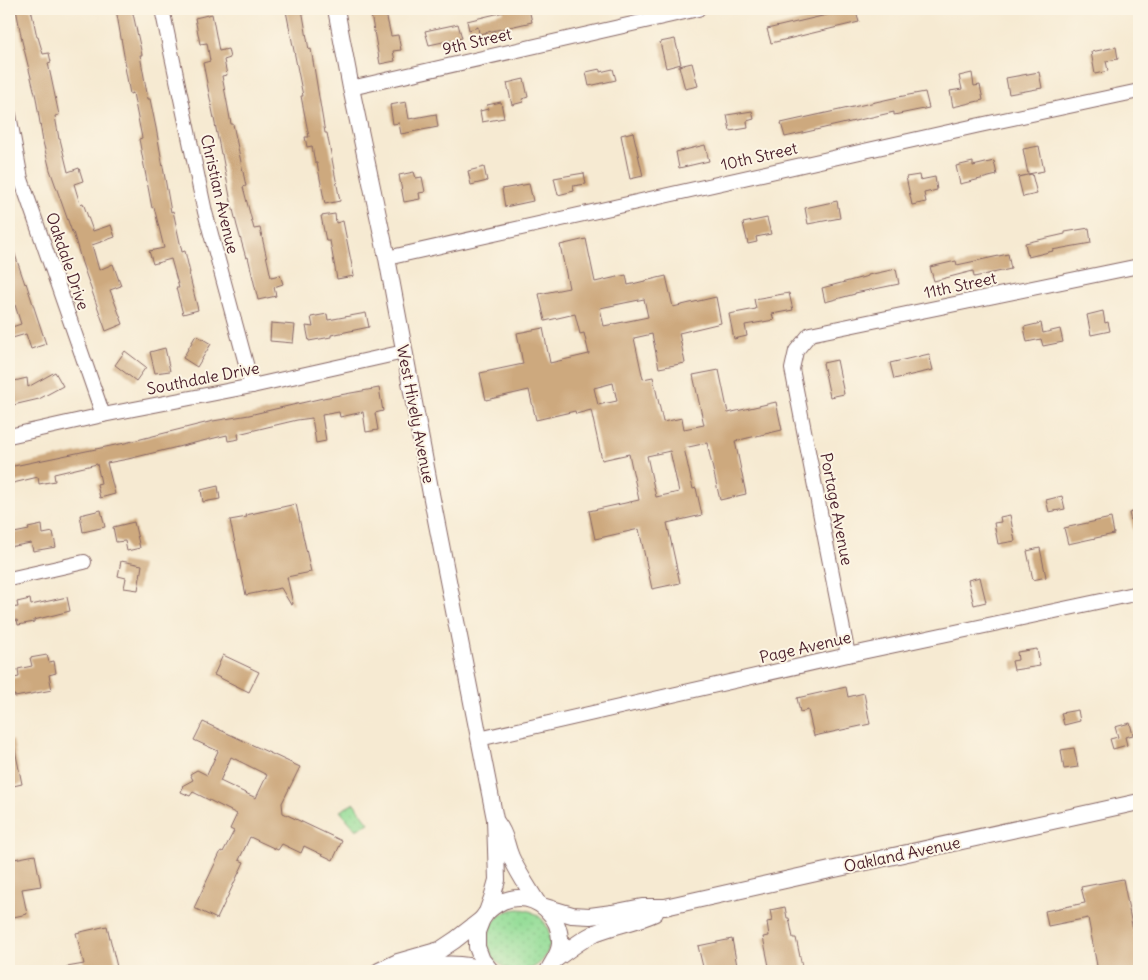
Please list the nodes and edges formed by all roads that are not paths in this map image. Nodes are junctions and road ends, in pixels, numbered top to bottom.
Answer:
1 (162, 9) edge
2 (336, 9) edge
3 (698, 9) edge
4 (351, 88) junction
5 (1139, 91) edge
6 (9, 115) edge
7 (386, 258) junction
8 (1139, 266) edge
9 (404, 352) junction
10 (792, 369) joint
11 (252, 386) junction
12 (103, 415) junction
13 (9, 436) edge
14 (84, 562) dead end
15 (9, 578) edge
16 (1139, 593) edge
17 (848, 655) junction
18 (479, 739) junction
19 (1139, 802) edge
20 (495, 819) junction
21 (541, 905) junction
22 (666, 907) junction
23 (484, 916) junction
24 (550, 967) edge
25 (378, 971) edge
26 (490, 971) edge

1 - 11 street, Christian Avenue
2 - 4 street, West Hively Avenue
3 - 4 street, 9th Street
4 - 7 street, West Hively Avenue
5 - 7 street, 10th Street
6 - 12 street, Oakdale Drive
7 - 9 street, West Hively Avenue
8 - 10 street, 11th Street
9 - 11 street, Southdale Drive
9 - 18 street, West Hively Avenue
10 - 17 street, Portage Avenue
11 - 12 street, Southdale Drive
12 - 13 street, Southdale Drive
14 - 15 street
16 - 17 street, Page Avenue
17 - 18 street, Page Avenue
18 - 20 street, West Hively Avenue
19 - 22 street, Oakland Avenue
20 - 21 street
20 - 23 street
21 - 22 street, Oakland Avenue
21 - 23 street, Oakland Avenue
21 - 24 street
22 - 24 street, Oakland Avenue
23 - 25 street
23 - 26 street
25 - 26 street

